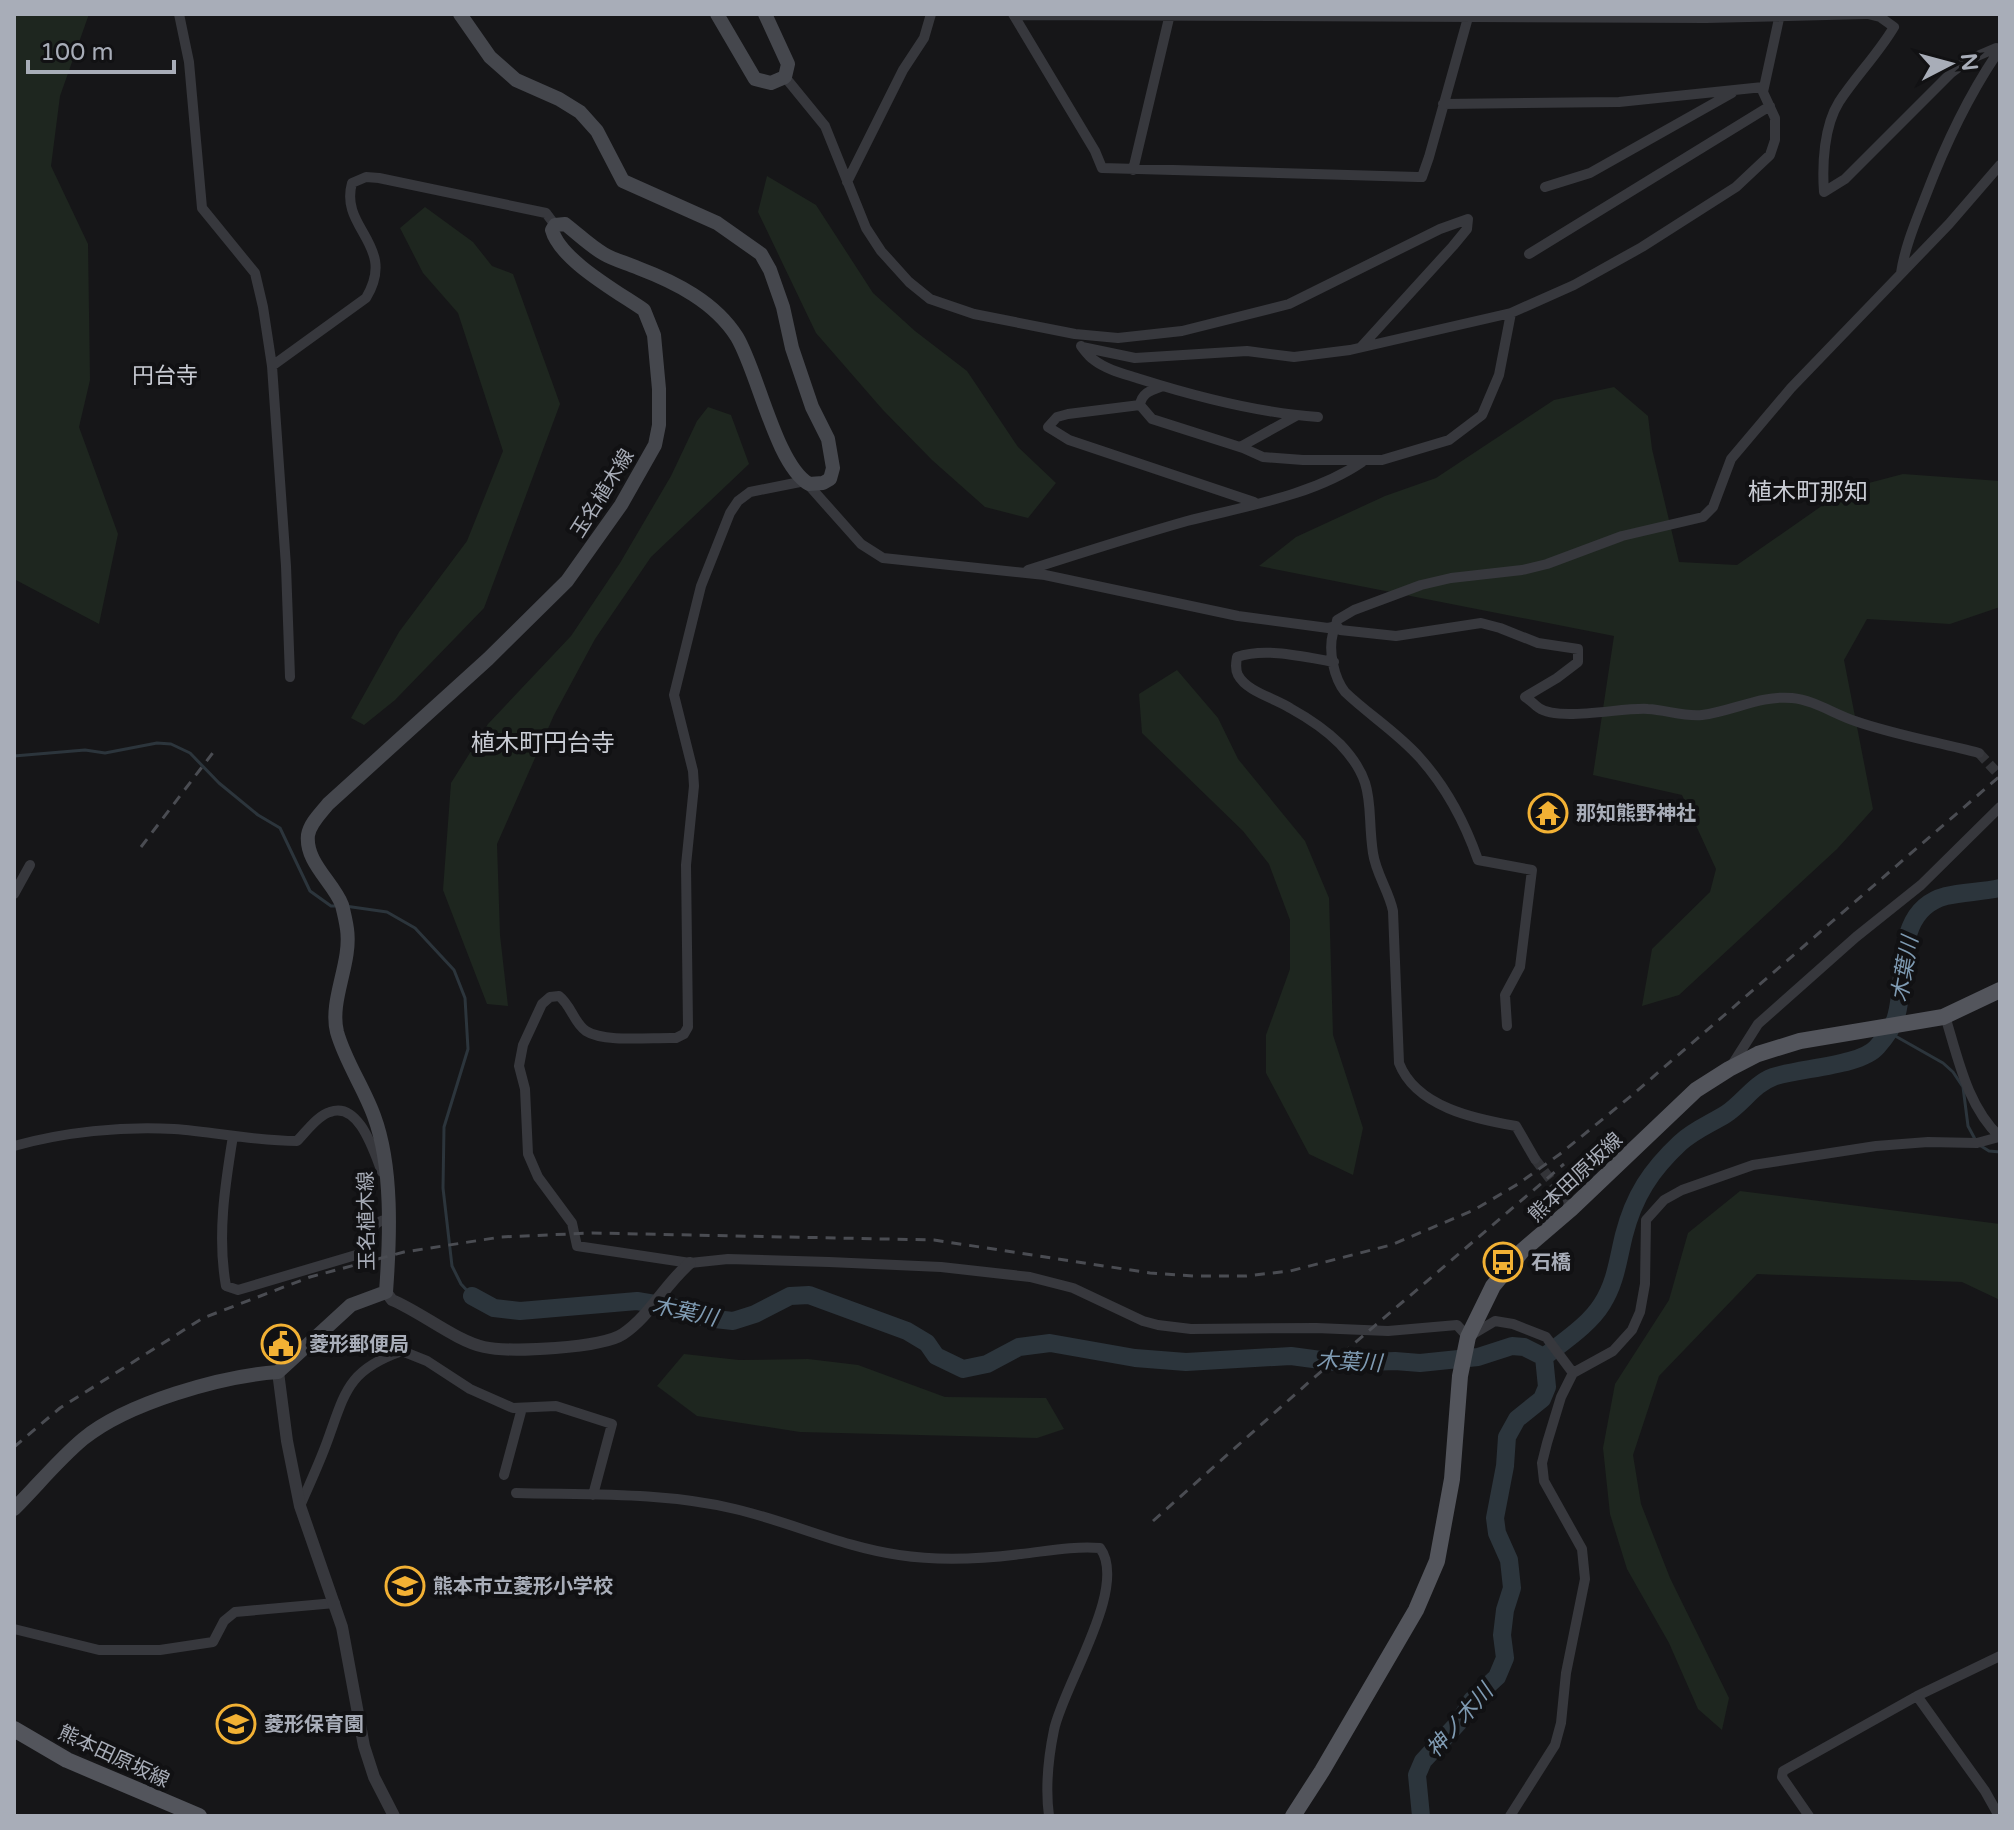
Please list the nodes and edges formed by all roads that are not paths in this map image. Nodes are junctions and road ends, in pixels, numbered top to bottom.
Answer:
1 (179, 14) edge
2 (460, 14) edge
3 (717, 14) edge
4 (765, 14) edge
5 (931, 14) edge
6 (1867, 14) edge
7 (1013, 15) edge
8 (1170, 15) edge
9 (1780, 15) edge
10 (1469, 16) edge
11 (785, 77) junction
12 (1763, 87) junction
13 (1737, 90) junction
14 (1443, 104) junction
15 (1770, 106) junction
16 (2000, 165) edge
17 (1133, 170) junction
18 (847, 182) junction
19 (1545, 187) dead end
20 (555, 225) junction
21 (1529, 254) dead end
22 (1900, 275) junction
23 (1511, 313) junction
24 (1075, 334) junction
25 (1082, 347) junction
26 (1361, 347) junction
27 (272, 366) junction
28 (1163, 386) junction
29 (1140, 405) junction
30 (1296, 416) junction
31 (1318, 417) dead end
32 (1240, 447) junction
33 (1363, 461) junction
34 (805, 481) junction
35 (1256, 503) junction
36 (1023, 572) junction
37 (1337, 626) junction
38 (1334, 662) junction
39 (290, 677) dead end
40 (1979, 753) tunnel mouth
41 (2000, 807) edge
42 (30, 865) dead end
43 (14, 894) edge
44 (2000, 990) edge
45 (1945, 1016) junction
46 (1507, 1026) dead end
47 (1729, 1069) junction
48 (233, 1136) junction
49 (2000, 1137) edge
50 (14, 1146) edge
51 (1535, 1159) tunnel mouth
52 (387, 1185) junction
53 (1560, 1192) tunnel mouth
54 (1571, 1209) junction
55 (387, 1220) junction
56 (690, 1263) junction
57 (386, 1292) junction
58 (1466, 1342) junction
59 (278, 1372) junction
60 (1573, 1373) junction
61 (522, 1408) junction
62 (504, 1475) dead end
63 (516, 1493) dead end
64 (593, 1495) junction
65 (300, 1506) junction
66 (14, 1509) edge
67 (335, 1603) junction
68 (14, 1629) edge
69 (2000, 1656) edge
70 (1917, 1696) junction
71 (14, 1729) edge
72 (199, 1816) edge
73 (394, 1816) edge
74 (1049, 1816) edge
75 (1293, 1816) edge
76 (1510, 1816) edge
77 (1809, 1816) edge
78 (1999, 1816) edge

1 - 27 street
2 - 34 main road
3 - 11 main road
4 - 11 main road
5 - 18 street
6 - 9 street
6 - 22 street
7 - 8 street
7 - 17 street
8 - 10 street
8 - 17 street
9 - 10 street
9 - 12 street
10 - 14 street
11 - 18 street
12 - 13 street
12 - 15 street
13 - 14 street
13 - 19 street
14 - 17 street
15 - 21 street
15 - 23 street
16 - 22 street
18 - 24 street
20 - 27 street
20 - 34 main road
20 - 52 main road, 玉名植木線
22 - 37 street
23 - 26 street
23 - 33 street
24 - 25 street
24 - 26 street
25 - 26 street
25 - 28 street
27 - 39 street
28 - 29 street
28 - 30 street
29 - 32 street
29 - 35 street
30 - 31 street
30 - 32 street
32 - 33 street
33 - 35 street
34 - 36 street
34 - 56 street
35 - 36 street
36 - 37 street
37 - 38 street
37 - 40 street
38 - 46 street
38 - 51 street
41 - 47 street
42 - 43 street
44 - 45 main road, 熊本田原坂線
45 - 47 main road, 熊本田原坂線
45 - 49 street
47 - 54 main road, 熊本田原坂線
48 - 50 street
48 - 52 street
48 - 55 street
49 - 60 street
52 - 55 main road, 玉名植木線
53 - 54 street
54 - 58 main road, 熊本田原坂線
55 - 57 main road, 玉名植木線
56 - 57 street
56 - 58 street
57 - 59 main road, 玉名植木線
58 - 60 street
58 - 75 main road, 熊本田原坂線
59 - 65 street
59 - 66 main road
60 - 76 street
61 - 62 street
61 - 64 street
61 - 65 street
63 - 64 street
64 - 74 street
65 - 67 street
67 - 68 street
67 - 73 street
69 - 70 street
70 - 77 street
70 - 78 street
71 - 72 main road, 熊本田原坂線

